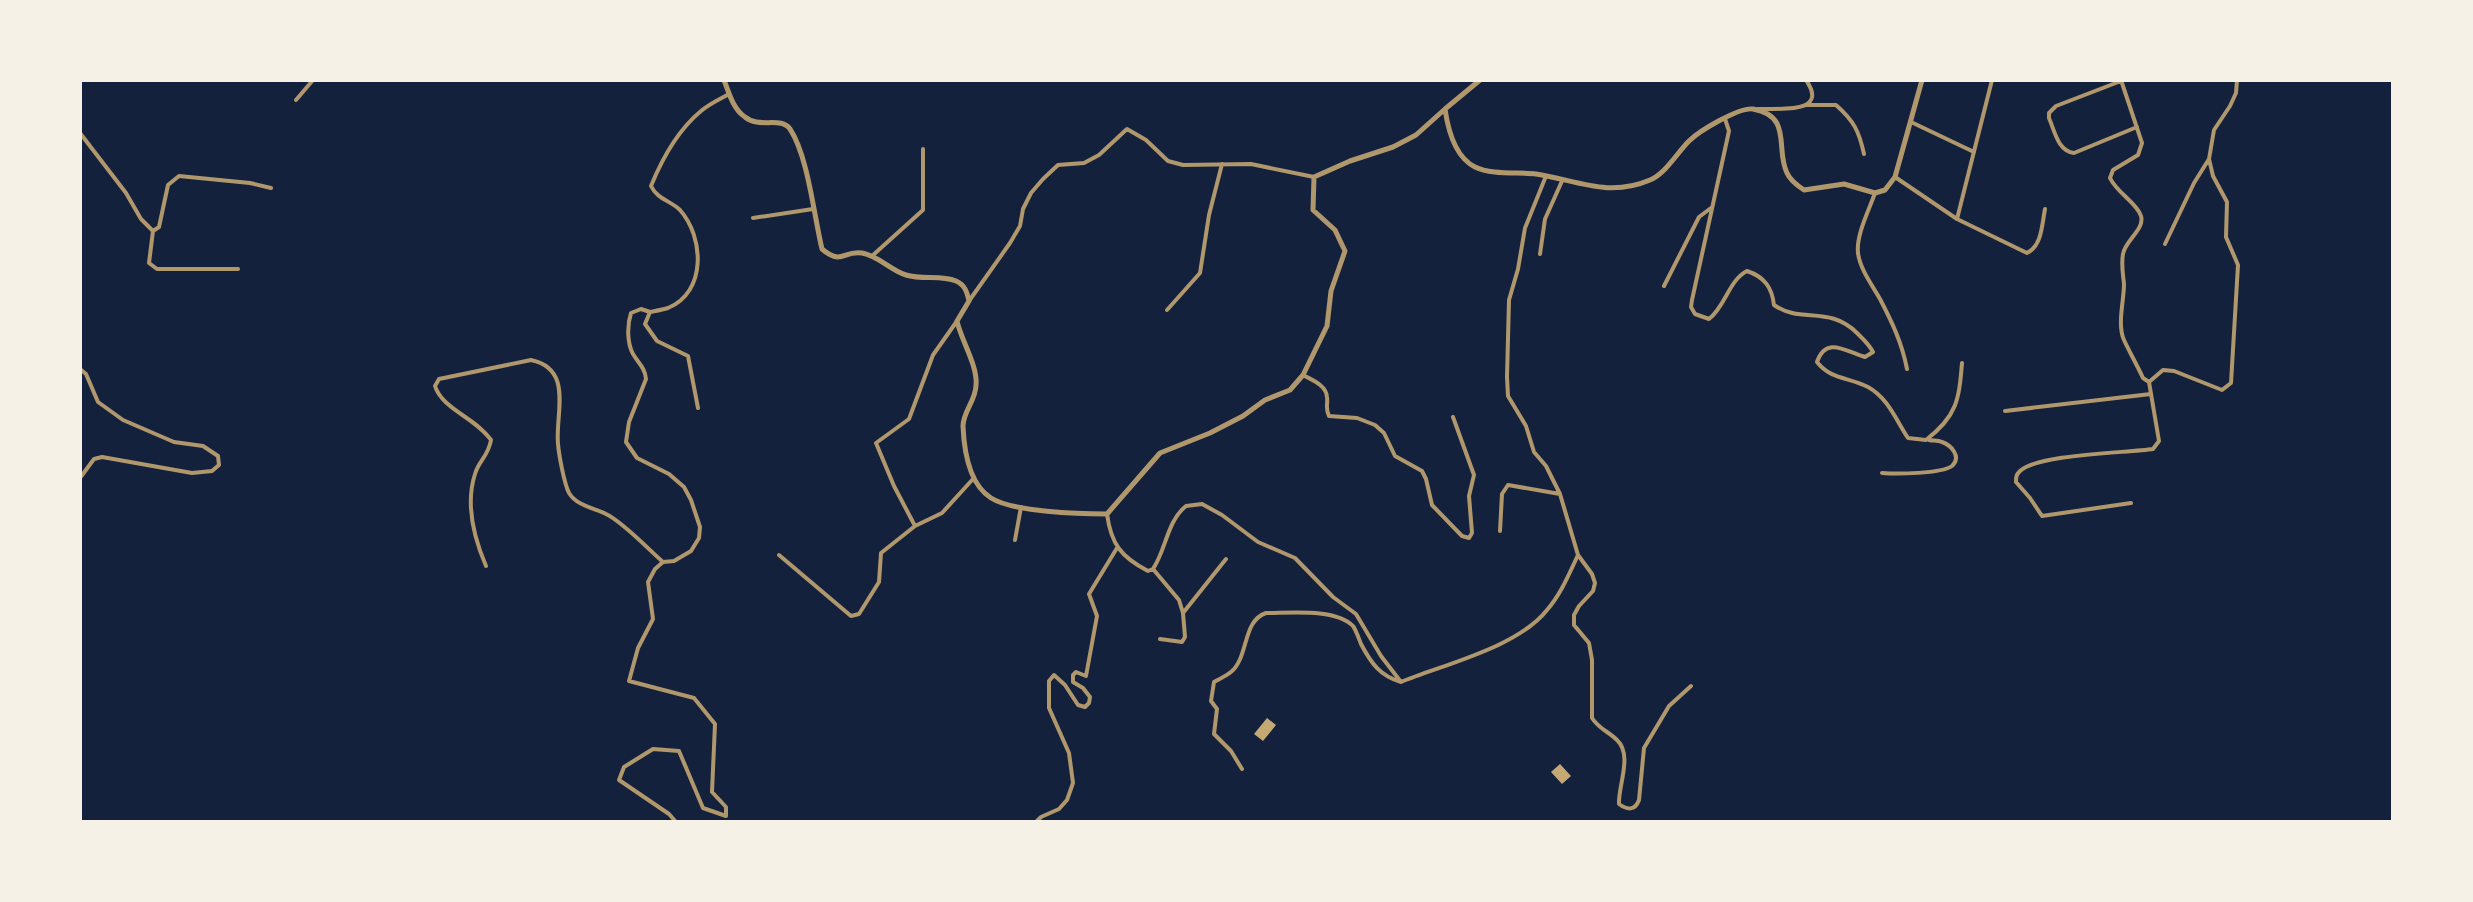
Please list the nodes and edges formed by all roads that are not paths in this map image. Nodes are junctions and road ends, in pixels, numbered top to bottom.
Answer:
1 (313, 80) edge
2 (724, 80) edge
3 (1480, 80) edge
4 (1806, 80) edge
5 (1922, 80) edge
6 (1992, 80) edge
7 (2121, 80) edge
8 (2237, 80) edge
9 (729, 94) junction
10 (296, 100) dead end
11 (1808, 105) junction
12 (1445, 109) junction
13 (1752, 109) junction
14 (1725, 119) junction
15 (1911, 122) junction
16 (2137, 127) junction
17 (80, 133) edge
18 (923, 149) dead end
19 (1974, 152) junction
20 (1864, 154) dead end
21 (2209, 159) junction
22 (1222, 164) junction
23 (1546, 176) junction
24 (1314, 177) junction
25 (1895, 177) junction
26 (1562, 181) junction
27 (271, 188) dead end
28 (1875, 193) junction
29 (1713, 207) junction
30 (813, 209) junction
31 (2045, 209) dead end
32 (753, 218) dead end
33 (1957, 219) junction
34 (153, 231) junction
35 (2165, 244) dead end
36 (1540, 254) dead end
37 (872, 256) junction
38 (238, 269) dead end
39 (1664, 286) dead end
40 (969, 301) junction
41 (1167, 310) dead end
42 (650, 312) junction
43 (957, 321) junction
44 (1962, 363) dead end
45 (80, 369) edge
46 (1907, 369) dead end
47 (1303, 375) junction
48 (2149, 382) junction
49 (2151, 394) junction
50 (698, 408) dead end
51 (2005, 411) dead end
52 (1453, 417) dead end
53 (1926, 440) junction
54 (1882, 473) dead end
55 (80, 478) edge
56 (973, 479) junction
57 (1560, 494) junction
58 (2131, 503) dead end
59 (1021, 507) junction
60 (1107, 514) junction
61 (915, 526) junction
62 (1500, 531) dead end
63 (1015, 540) dead end
64 (1117, 548) junction
65 (779, 555) dead end
66 (1578, 555) junction
67 (1226, 559) dead end
68 (663, 562) junction
69 (486, 566) dead end
70 (1153, 569) junction
71 (1183, 613) junction
72 (1160, 639) dead end
73 (1401, 682) junction
74 (1691, 686) dead end
75 (1242, 769) dead end
76 (676, 822) edge
77 (1036, 822) edge

1 - 10 street
2 - 9 street
3 - 12 street
4 - 11 street
5 - 15 street
6 - 19 street
7 - 16 street
7 - 16 street
8 - 21 street
9 - 30 street
9 - 42 street
11 - 13 street
11 - 20 street
12 - 23 street
12 - 24 street
13 - 14 street
13 - 28 street
14 - 26 street
14 - 29 street
15 - 19 street
15 - 25 street
16 - 48 street
17 - 34 street
18 - 37 street
19 - 33 street
21 - 35 street
21 - 48 street
22 - 24 street
22 - 40 street
22 - 41 street
23 - 26 street
23 - 57 street
24 - 47 street
25 - 28 street
25 - 33 street
26 - 36 street
27 - 34 street
28 - 46 street
29 - 39 street
29 - 53 street
30 - 32 street
30 - 37 street
31 - 33 street
34 - 38 street
37 - 40 street
40 - 43 street
42 - 50 street
42 - 68 street
43 - 56 street
43 - 61 street
44 - 53 street
45 - 55 street
47 - 52 street
47 - 60 street
48 - 49 street
49 - 51 street
49 - 58 street
53 - 54 street
56 - 59 street
56 - 61 street
57 - 62 street
57 - 66 street
59 - 60 street
59 - 63 street
60 - 64 street
61 - 65 street
64 - 70 street
64 - 77 street
66 - 73 street
66 - 74 street
67 - 71 street
68 - 69 street
68 - 76 street
70 - 71 street
70 - 73 street
71 - 72 street
73 - 75 street

